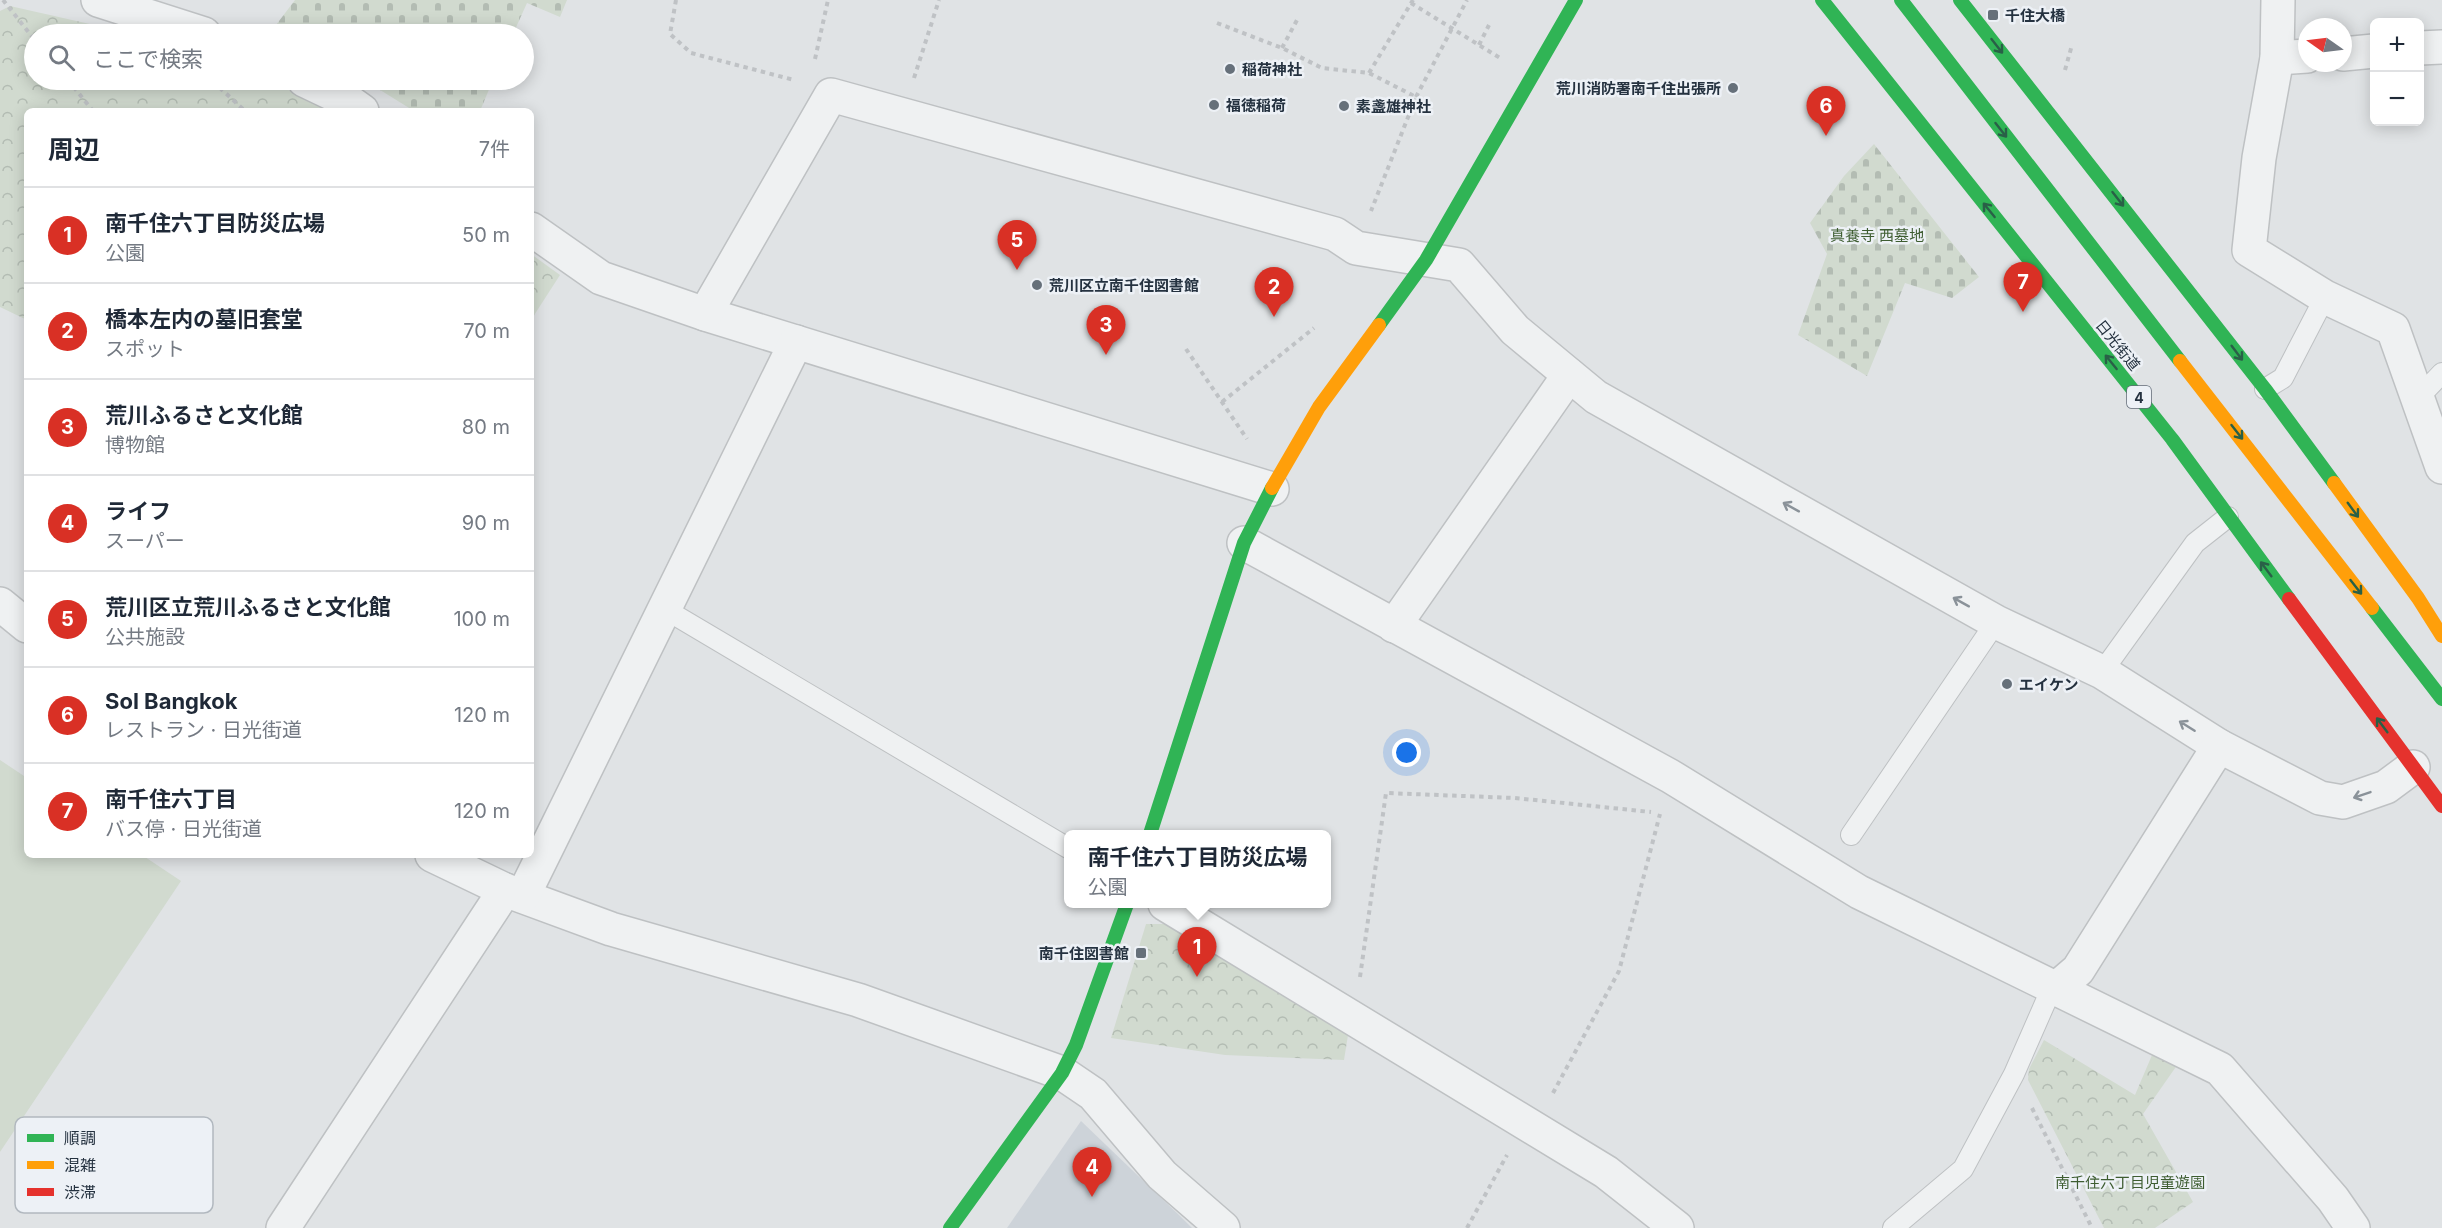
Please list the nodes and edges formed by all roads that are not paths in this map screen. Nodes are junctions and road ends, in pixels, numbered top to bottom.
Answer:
1 (98, 0) edge
2 (1576, 0) edge
3 (1822, 0) edge
4 (1901, 0) edge
5 (1960, 0) edge
6 (2278, 0) edge
7 (173, 24) edge
8 (2442, 47) edge
9 (2424, 48) edge
10 (2370, 51) edge
11 (2352, 53) edge
12 (2292, 57) edge
13 (326, 90) edge
14 (359, 108) edge
15 (534, 231) edge
16 (1426, 260) junction
17 (2325, 297) junction
18 (705, 314) junction
19 (796, 342) junction
20 (2442, 373) edge
21 (1569, 375) junction
22 (2265, 389) junction
23 (2418, 398) junction
24 (2442, 467) edge
25 (1272, 489) junction
26 (2228, 517) junction
27 (1244, 543) junction
28 (0, 604) edge
29 (663, 608) junction
30 (1996, 622) junction
31 (24, 624) edge
32 (1394, 626) junction
33 (2442, 636) edge
34 (2102, 672) junction
35 (2442, 699) edge
36 (2219, 747) junction
37 (2413, 767) junction
38 (2442, 806) edge
39 (1151, 830) edge
40 (1851, 835) dead end
41 (1064, 846) edge
42 (534, 855) edge
43 (438, 858) edge
44 (532, 858) edge
45 (514, 893) junction
46 (1125, 908) edge
47 (1173, 908) edge
48 (2057, 988) junction
49 (1062, 1073) junction
50 (283, 1228) edge
51 (950, 1228) edge
52 (1224, 1228) edge
53 (1677, 1228) edge
54 (1893, 1228) edge
55 (2353, 1228) edge

1 - 7 street
2 - 16 main road
26 -> 3 main road, 日光街道 / 4
4 -> 35 main road
5 -> 22 main road
6 - 12 street
8 - 9 street
10 - 11 street
12 - 17 street
13 - 14 street
15 - 18 street
16 - 18 street
16 - 21 street
16 - 25 main road
17 - 22 lane
17 - 23 street
18 - 19 street
19 - 25 street
19 - 29 street
20 - 23 lane
30 -> 21 street
21 - 32 street
22 -> 33 main road
23 - 24 street
25 - 27 main road
26 - 34 lane
37 -> 26 main road, 日光街道 / 4
27 - 32 street
27 - 39 main road
28 - 31 street
29 - 41 lane
29 - 42 street
30 - 34 street
30 - 40 lane
32 - 48 street
36 -> 34 street
37 -> 36 street
36 - 48 street
37 - 38 main road, 日光街道 / 4
43 - 45 street
44 - 45 street
45 - 49 street
45 - 50 street
46 - 49 main road
47 - 53 street
48 - 54 lane
48 - 55 street
49 - 51 main road
49 - 52 street

